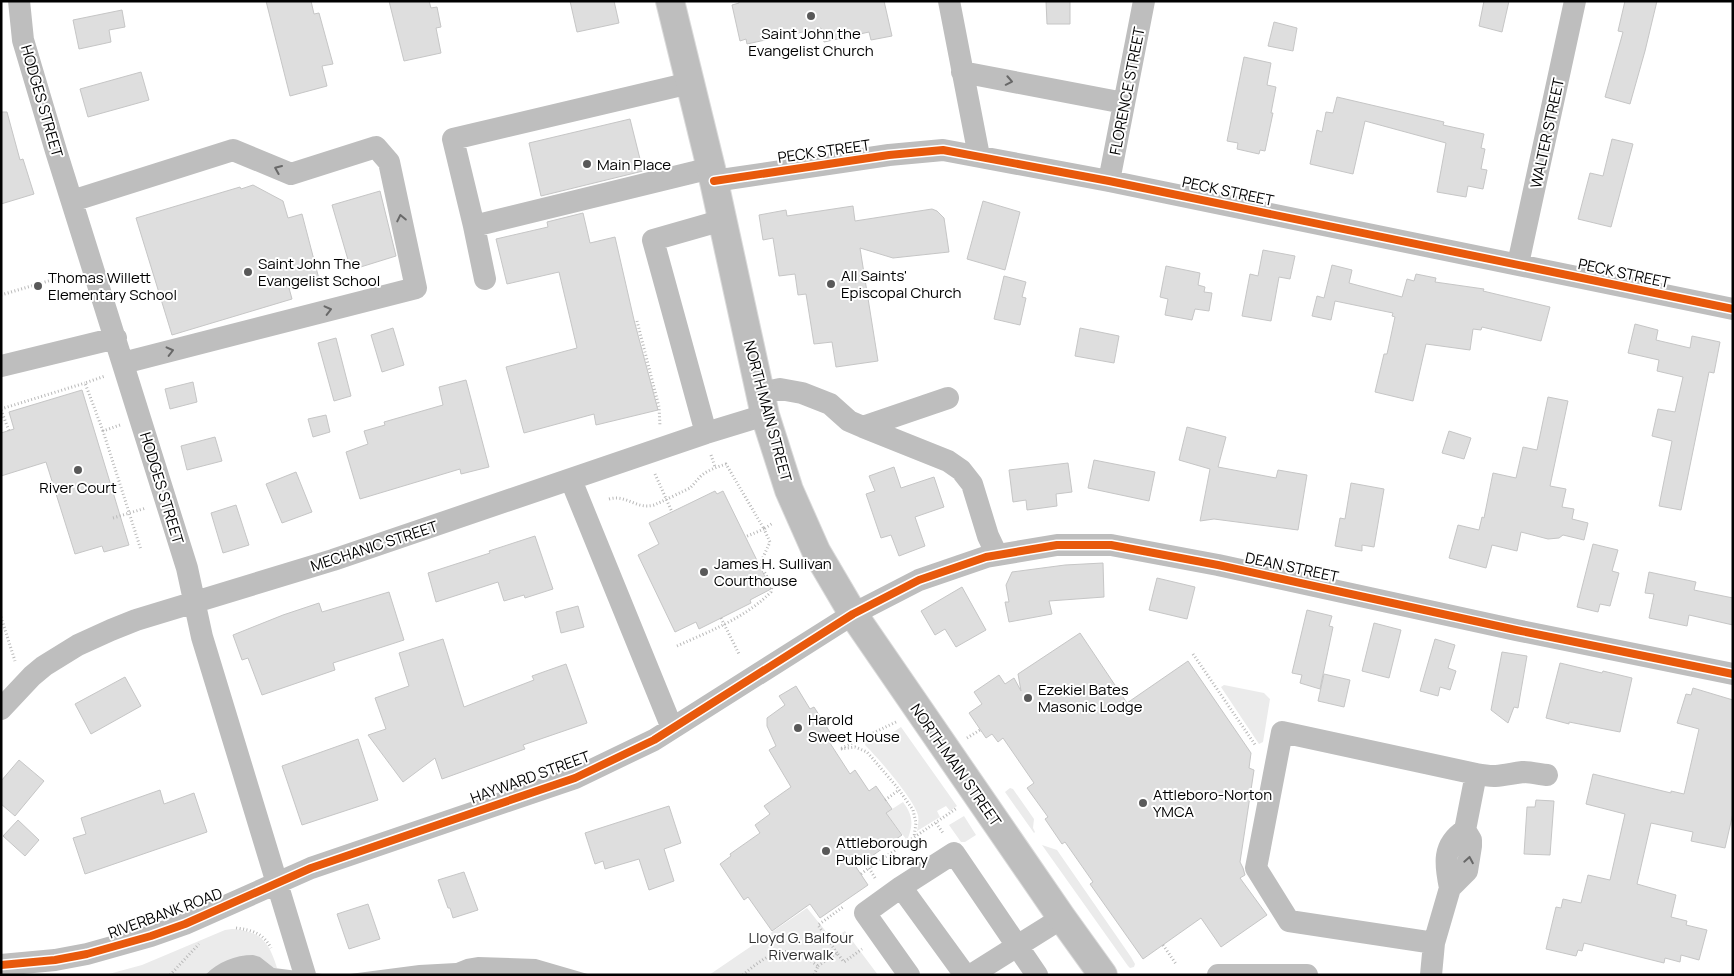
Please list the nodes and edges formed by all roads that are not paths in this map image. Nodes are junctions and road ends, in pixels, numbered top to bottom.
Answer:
1 (19, 1) edge
2 (670, 1) edge
3 (949, 1) edge
4 (1144, 1) edge
5 (1575, 1) edge
6 (962, 72) junction
7 (690, 82) junction
8 (1124, 103) junction
9 (979, 156) junction
10 (712, 175) junction
11 (1109, 181) junction
12 (72, 201) junction
13 (723, 220) junction
14 (474, 226) junction
15 (1518, 264) junction
16 (485, 278) dead end
17 (1733, 308) edge
18 (116, 338) junction
19 (1, 366) edge
20 (117, 368) junction
21 (948, 398) dead end
22 (763, 404) junction
23 (864, 427) junction
24 (708, 440) junction
25 (572, 480) junction
26 (997, 555) junction
27 (194, 602) junction
28 (853, 614) junction
29 (1733, 674) edge
30 (1, 709) edge
31 (672, 728) junction
32 (1476, 774) junction
33 (1547, 775) dead end
34 (276, 882) junction
35 (902, 887) junction
36 (1062, 918) junction
37 (1434, 943) junction
38 (1017, 946) junction
39 (1, 966) edge
40 (303, 966) edge
41 (909, 975) edge
42 (965, 975) edge
43 (971, 975) edge
44 (1037, 975) edge
45 (1102, 975) edge
46 (1218, 975) edge
47 (1307, 975) edge
48 (1431, 975) edge

1 - 12 street, HODGES STREET
2 - 7 main road, NORTH MAIN STREET
3 - 6 street
4 - 8 street, FLORENCE STREET
5 - 15 street, WALTER STREET
6 -> 8 street
6 - 9 street
7 - 10 main road, NORTH MAIN STREET
7 - 14 street
8 - 11 street, FLORENCE STREET
9 - 10 street, PECK STREET
9 - 11 street, PECK STREET
10 - 13 main road, NORTH MAIN STREET
10 - 14 street, PECK STREET
11 - 15 street, PECK STREET
12 - 18 street, HODGES STREET
20 -> 12 street
13 - 22 main road, NORTH MAIN STREET
13 - 24 street
14 - 16 street
15 - 17 street, PECK STREET
18 - 19 street
18 - 20 street, HODGES STREET
20 - 27 street, HODGES STREET
21 - 23 street
22 - 23 street, MECHANIC STREET
22 - 24 street, MECHANIC STREET
22 - 28 main road, NORTH MAIN STREET
23 - 26 street, MECHANIC STREET
24 - 25 street, MECHANIC STREET
25 - 27 street, MECHANIC STREET
25 - 31 street
26 - 28 street, DEAN STREET
26 - 29 street, DEAN STREET
27 - 30 street, MECHANIC STREET
27 - 34 street, HODGES STREET
28 - 31 street, HAYWARD STREET
28 - 36 main road, NORTH MAIN STREET
31 - 34 street, HAYWARD STREET
32 - 33 street
32 - 37 street
32 - 37 street
34 - 39 street, RIVERBANK ROAD
34 - 40 street, HODGES STREET
35 - 38 street
35 - 41 street
35 - 42 street
36 - 38 street
36 - 45 main road, NORTH MAIN STREET
37 - 48 street
38 - 43 street
38 - 44 street
46 - 47 street

